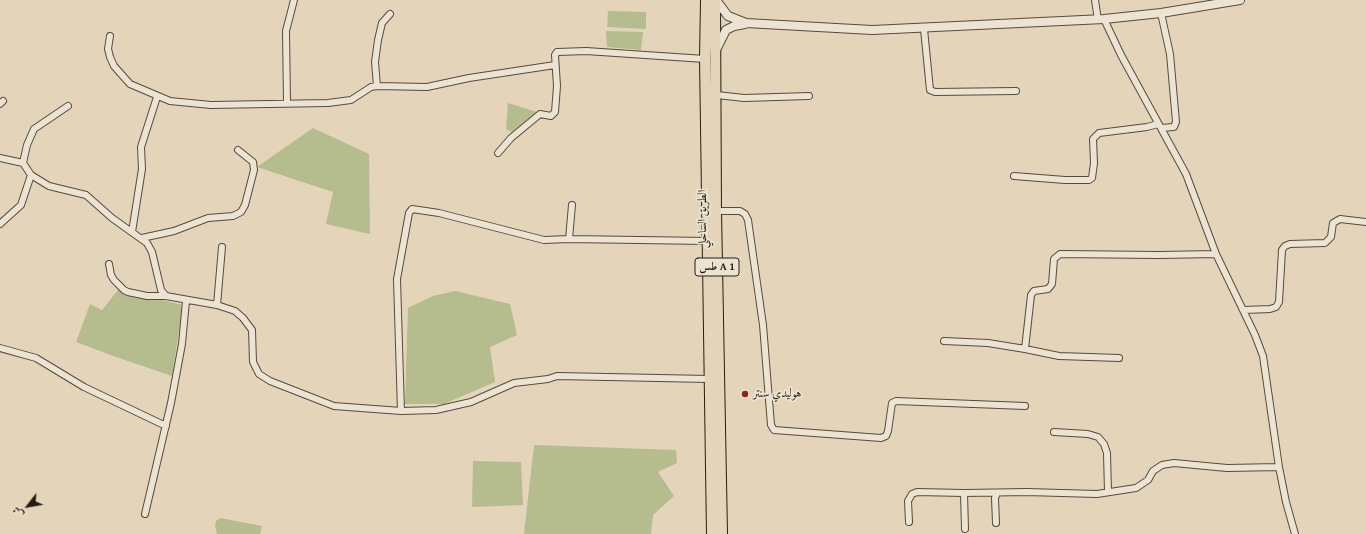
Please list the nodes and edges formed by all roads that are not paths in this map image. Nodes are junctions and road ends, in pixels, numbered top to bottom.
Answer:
1 (294, 0) edge
2 (706, 0) edge
3 (715, 0) edge
4 (1095, 0) edge
5 (1240, 0) edge
6 (1161, 13) junction
7 (390, 14) dead end
8 (1101, 20) junction
9 (746, 24) junction
10 (924, 29) junction
11 (110, 36) dead end
12 (716, 50) junction
13 (705, 59) junction
14 (555, 65) junction
15 (377, 86) junction
16 (1016, 91) dead end
17 (716, 95) junction
18 (809, 96) dead end
19 (157, 97) junction
20 (287, 103) junction
21 (68, 106) dead end
22 (1160, 126) junction
23 (238, 150) dead end
24 (498, 153) dead end
25 (0, 158) edge
26 (22, 163) junction
27 (31, 175) junction
28 (1014, 176) dead end
29 (572, 205) dead end
30 (716, 211) junction
31 (1366, 222) edge
32 (0, 224) edge
33 (132, 232) junction
34 (142, 238) junction
35 (569, 239) junction
36 (708, 241) junction
37 (222, 247) dead end
38 (1216, 254) junction
39 (110, 264) dead end
40 (166, 296) junction
41 (186, 301) junction
42 (217, 305) junction
43 (1244, 310) junction
44 (944, 341) dead end
45 (0, 348) edge
46 (1025, 349) junction
47 (1119, 358) dead end
48 (709, 379) junction
49 (1024, 406) dead end
50 (401, 411) junction
51 (166, 426) junction
52 (1054, 432) dead end
53 (1279, 467) junction
54 (1108, 492) junction
55 (964, 493) junction
56 (997, 493) junction
57 (145, 514) dead end
58 (909, 522) dead end
59 (996, 523) dead end
60 (966, 529) dead end
61 (712, 534) edge
62 (722, 534) edge
63 (1295, 534) edge

1 - 20 street
2 - 13 highway, الطريق الساحلي / طس A 1
3 - 9 street
3 - 12 highway, الطريق الساحلي / طس A 1
4 - 8 street
5 - 6 street
6 - 8 street
6 - 22 street
7 - 15 street
8 - 10 street
8 - 22 street
9 - 10 street
9 - 12 street
10 - 16 street
11 - 19 street
12 - 17 highway, الطريق الساحلي / طس A 1
13 - 14 street
13 - 36 highway, الطريق الساحلي / طس A 1
14 - 15 street
14 - 24 street
15 - 20 street
17 - 18 street
17 - 30 highway, الطريق الساحلي / طس A 1
19 - 20 street
19 - 33 street
21 - 26 street
22 - 28 street
22 - 38 street
23 - 34 street
25 - 26 street
26 - 27 street
27 - 32 street
27 - 33 street
29 - 35 street
30 - 49 street
30 - 62 highway, الطريق الساحلي / طس A 1
31 - 43 street
33 - 34 street
34 - 40 street
35 - 36 street
35 - 50 street
36 - 48 highway, الطريق الساحلي / طس A 1
37 - 42 street
38 - 43 street
38 - 46 street
39 - 40 street
40 - 41 street
41 - 42 street
41 - 51 street
42 - 50 street
43 - 53 street
44 - 46 street
45 - 51 street
46 - 47 street
48 - 50 street
48 - 61 highway, الطريق الساحلي / طس A 1
51 - 57 street
52 - 54 street
53 - 54 street
53 - 63 street
54 - 56 street
55 - 56 street
55 - 58 street
55 - 60 street
56 - 59 street

